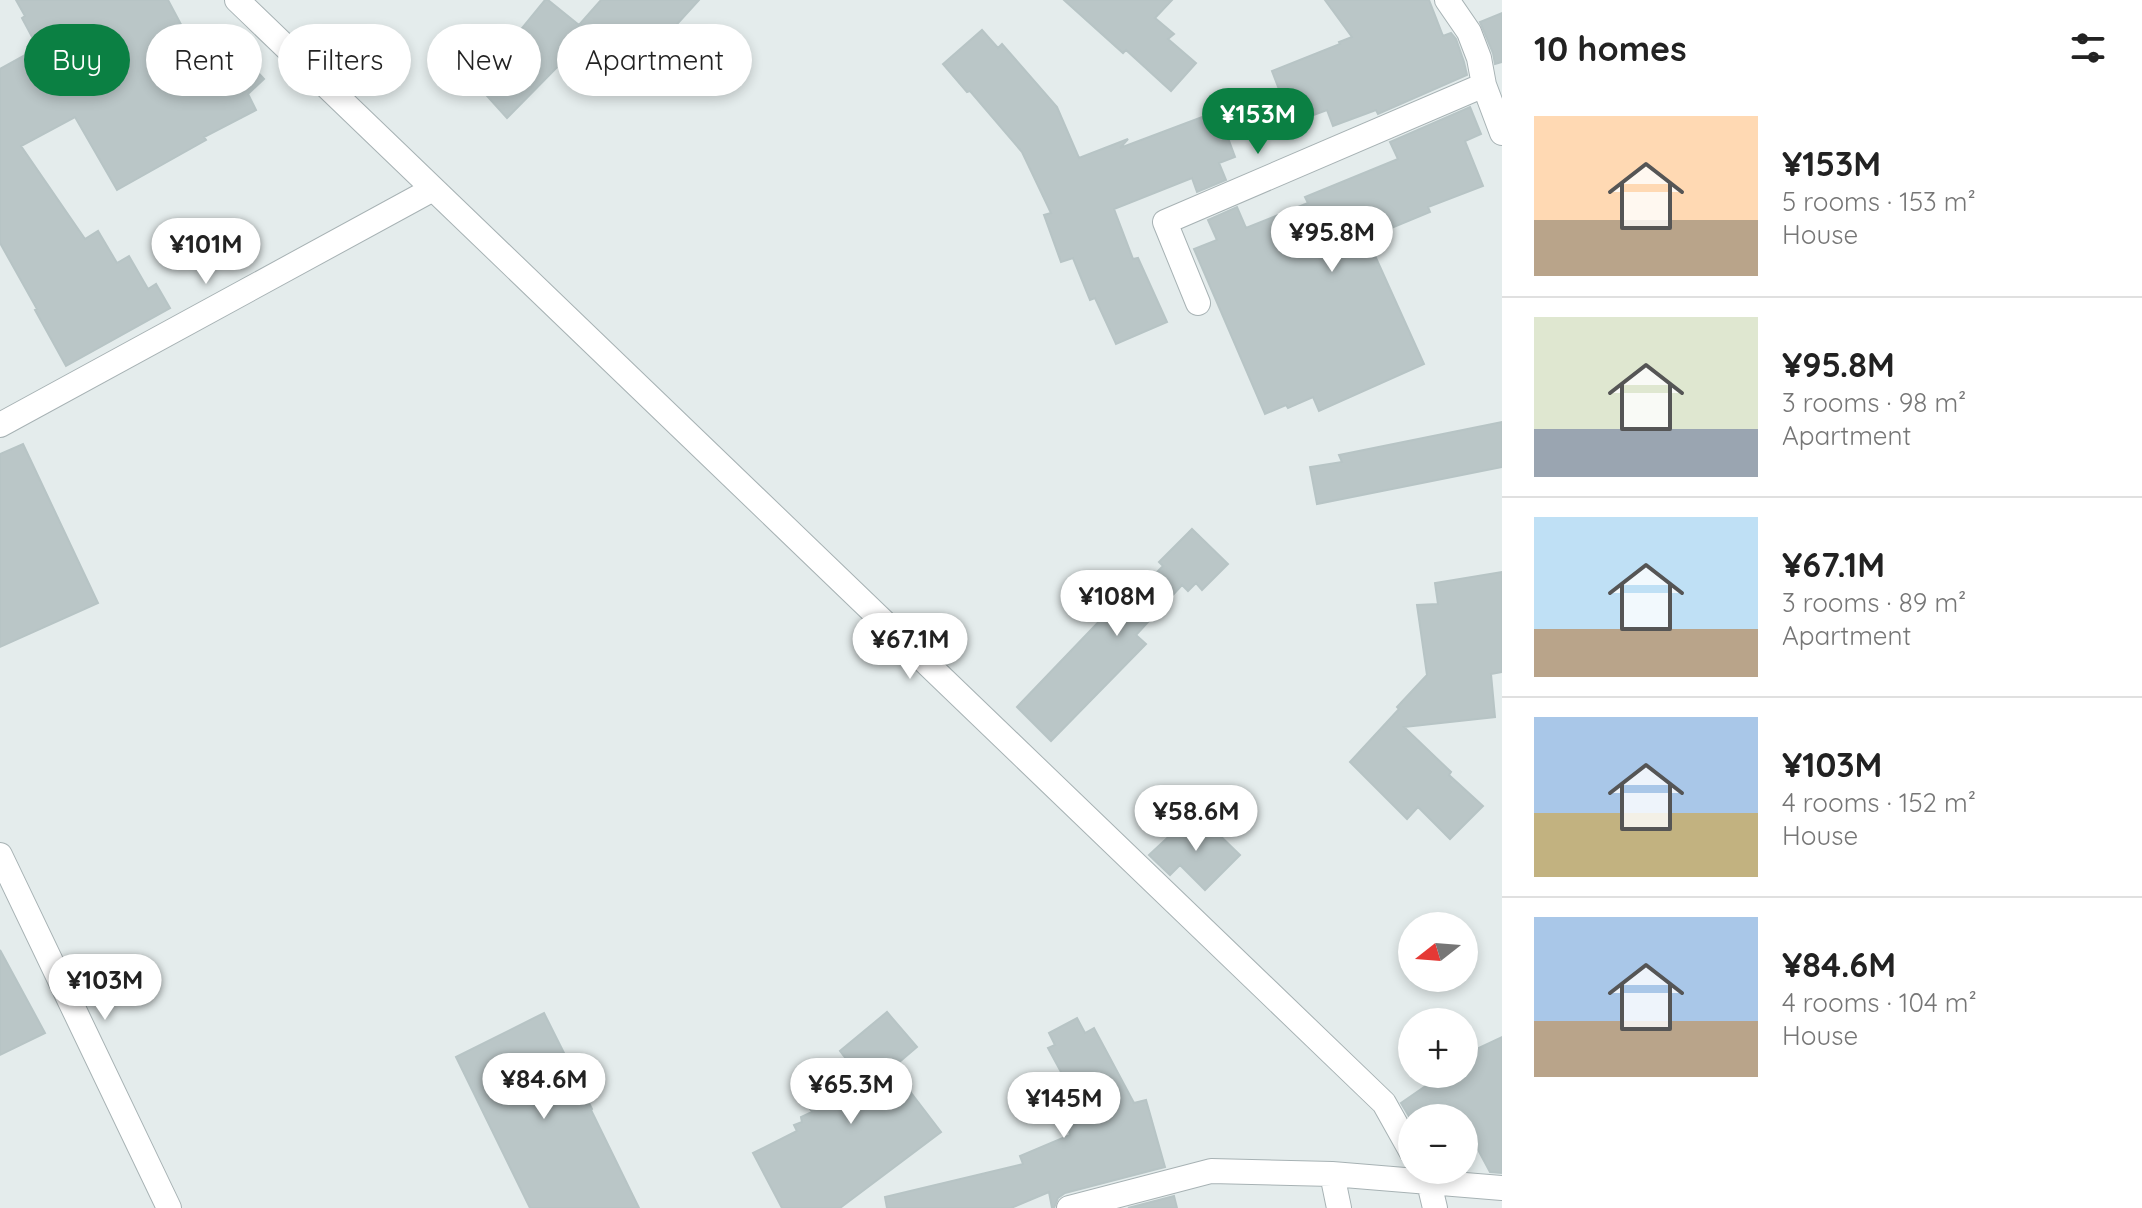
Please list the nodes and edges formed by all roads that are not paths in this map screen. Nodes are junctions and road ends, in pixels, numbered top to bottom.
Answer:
1 (237, 0) edge
2 (1447, 0) edge
3 (1484, 85) junction
4 (1502, 133) edge
5 (433, 189) junction
6 (1198, 303) dead end
7 (0, 425) edge
8 (0, 855) edge
9 (1398, 1128) edge
10 (1332, 1174) junction
11 (1398, 1175) edge
12 (1428, 1184) edge
13 (1476, 1184) edge
14 (1502, 1188) edge
15 (169, 1208) edge
16 (1069, 1208) edge
17 (1339, 1208) edge
18 (1435, 1208) edge

1 - 5 street
2 - 3 street
3 - 4 street
3 - 6 street
5 - 7 street
5 - 9 street
8 - 15 street
10 - 11 street
10 - 16 street
10 - 17 street
12 - 18 street
13 - 14 street

